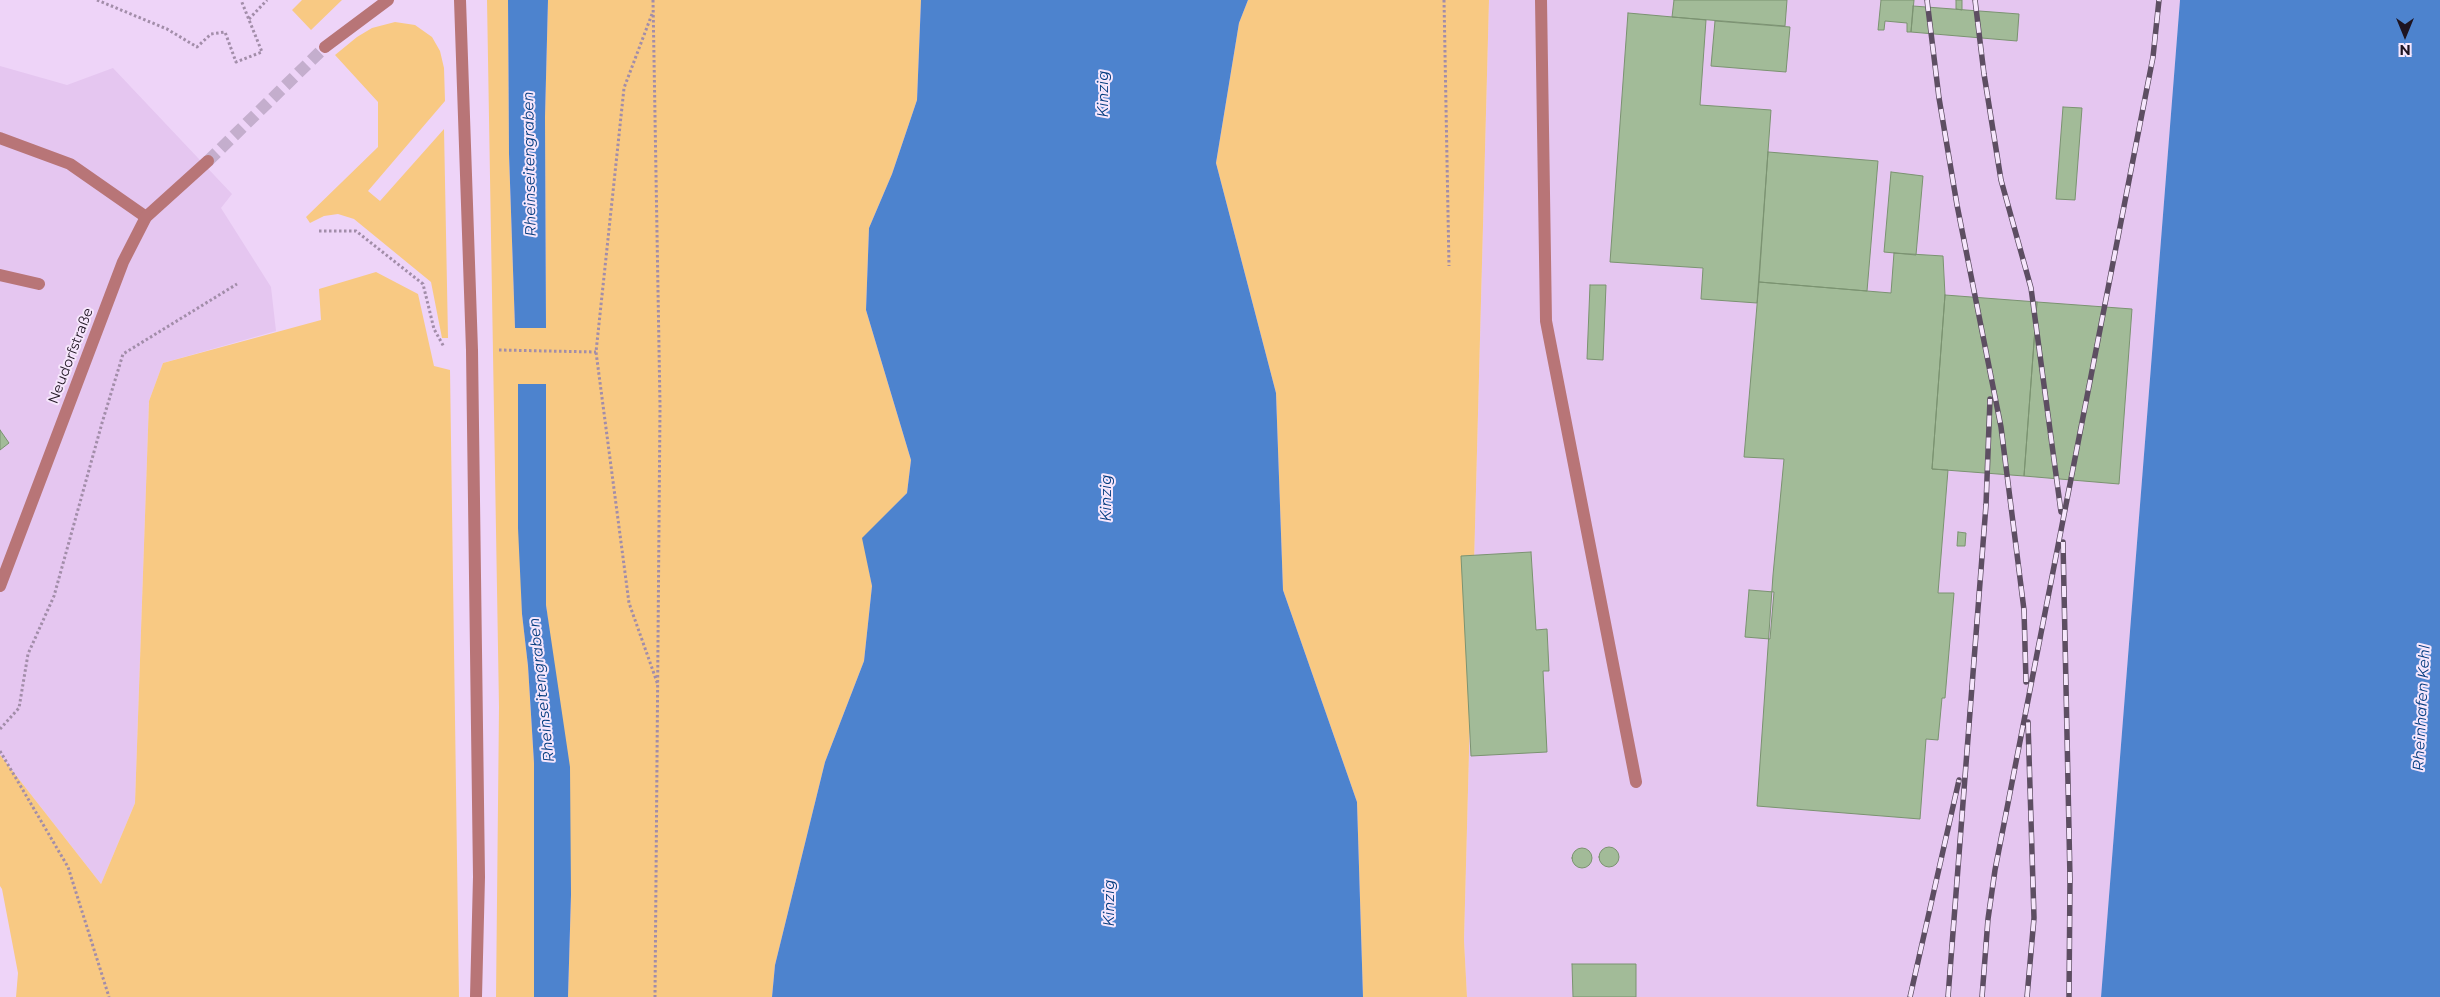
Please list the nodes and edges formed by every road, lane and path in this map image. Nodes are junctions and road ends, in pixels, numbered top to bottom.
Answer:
1 (96, 0) edge
2 (241, 0) edge
3 (267, 0) edge
4 (388, 0) edge
5 (460, 0) edge
6 (653, 0) edge
7 (1444, 0) edge
8 (1541, 0) edge
9 (653, 12) junction
10 (249, 19) junction
11 (325, 47) tunnel mouth
12 (0, 138) edge
13 (208, 161) tunnel mouth
14 (146, 217) junction
15 (319, 231) dead end
16 (1449, 266) dead end
17 (0, 275) edge
18 (39, 284) dead end
19 (237, 284) dead end
20 (472, 350) junction
21 (596, 352) junction
22 (0, 586) edge
23 (659, 689) junction
24 (0, 729) edge
25 (0, 751) edge
26 (1636, 782) dead end
27 (109, 997) edge
28 (476, 997) edge
29 (655, 997) edge

1 - 10 path
2 - 10 path
3 - 10 path
4 - 11 street
5 - 20 street
6 - 9 path
7 - 16 path
8 - 26 street
9 - 21 path
9 - 23 path
12 - 14 street
13 - 14 street, Neudorfstraße
14 - 22 street, Neudorfstraße
15 - 20 path
17 - 18 street
19 - 24 path
20 - 21 path
20 - 28 street
21 - 23 path
23 - 29 path
25 - 27 path

